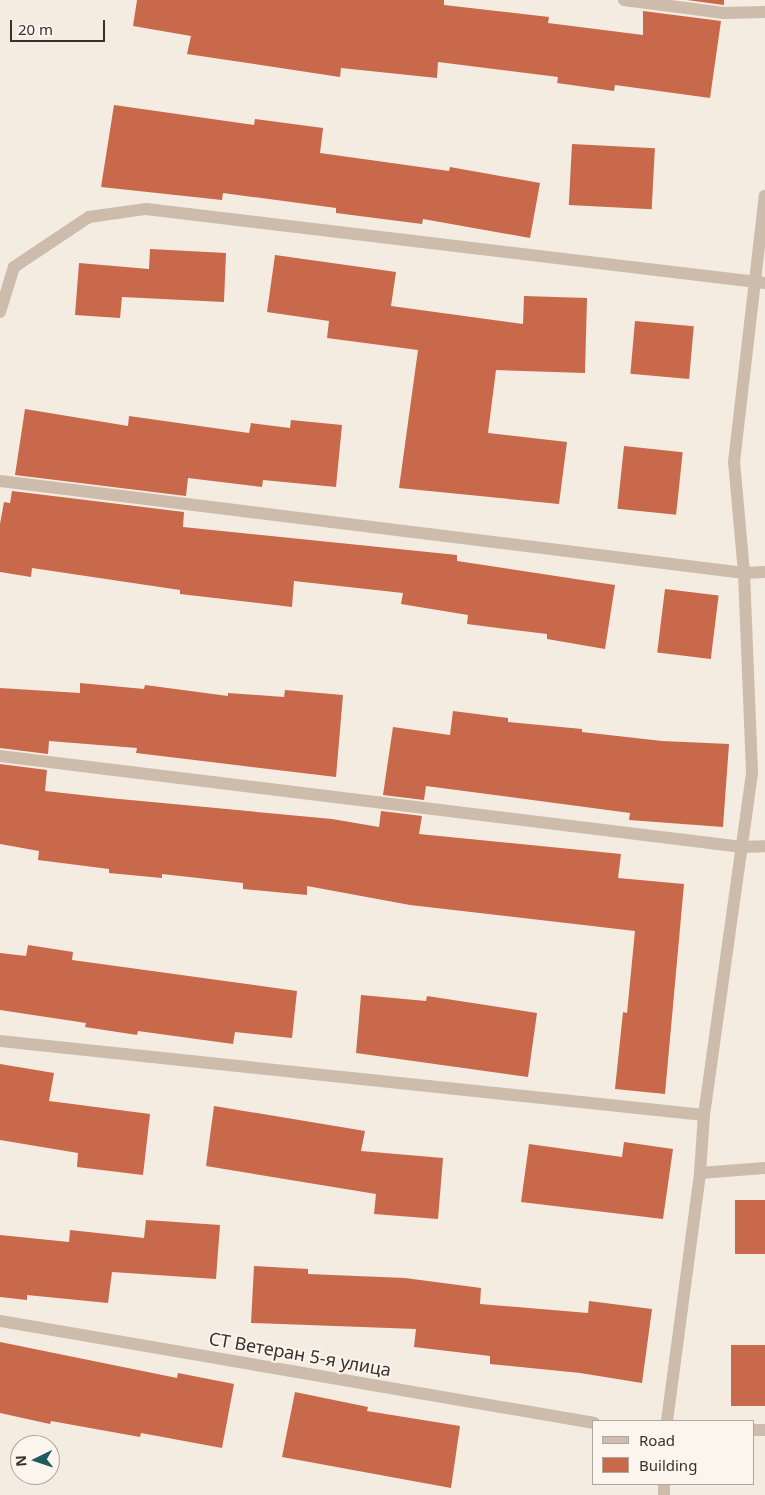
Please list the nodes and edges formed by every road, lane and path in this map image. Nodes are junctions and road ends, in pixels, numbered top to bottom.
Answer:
1 (624, 0) edge
2 (765, 12) edge
3 (765, 196) edge
4 (760, 283) edge
5 (0, 312) edge
6 (0, 481) edge
7 (765, 572) edge
8 (744, 573) junction
9 (0, 756) edge
10 (765, 846) edge
11 (742, 847) junction
12 (0, 1041) edge
13 (704, 1115) junction
14 (765, 1168) edge
15 (700, 1173) junction
16 (0, 1321) edge
17 (667, 1420) edge
18 (592, 1423) edge

1 - 2 street
3 - 4 street
4 - 5 street
4 - 8 street
6 - 8 street
7 - 8 street
8 - 11 street
9 - 11 street
10 - 11 street
11 - 13 street
12 - 13 street
13 - 15 street
14 - 15 street
15 - 17 street
16 - 18 street, СТ Ветеран 5-я улица

